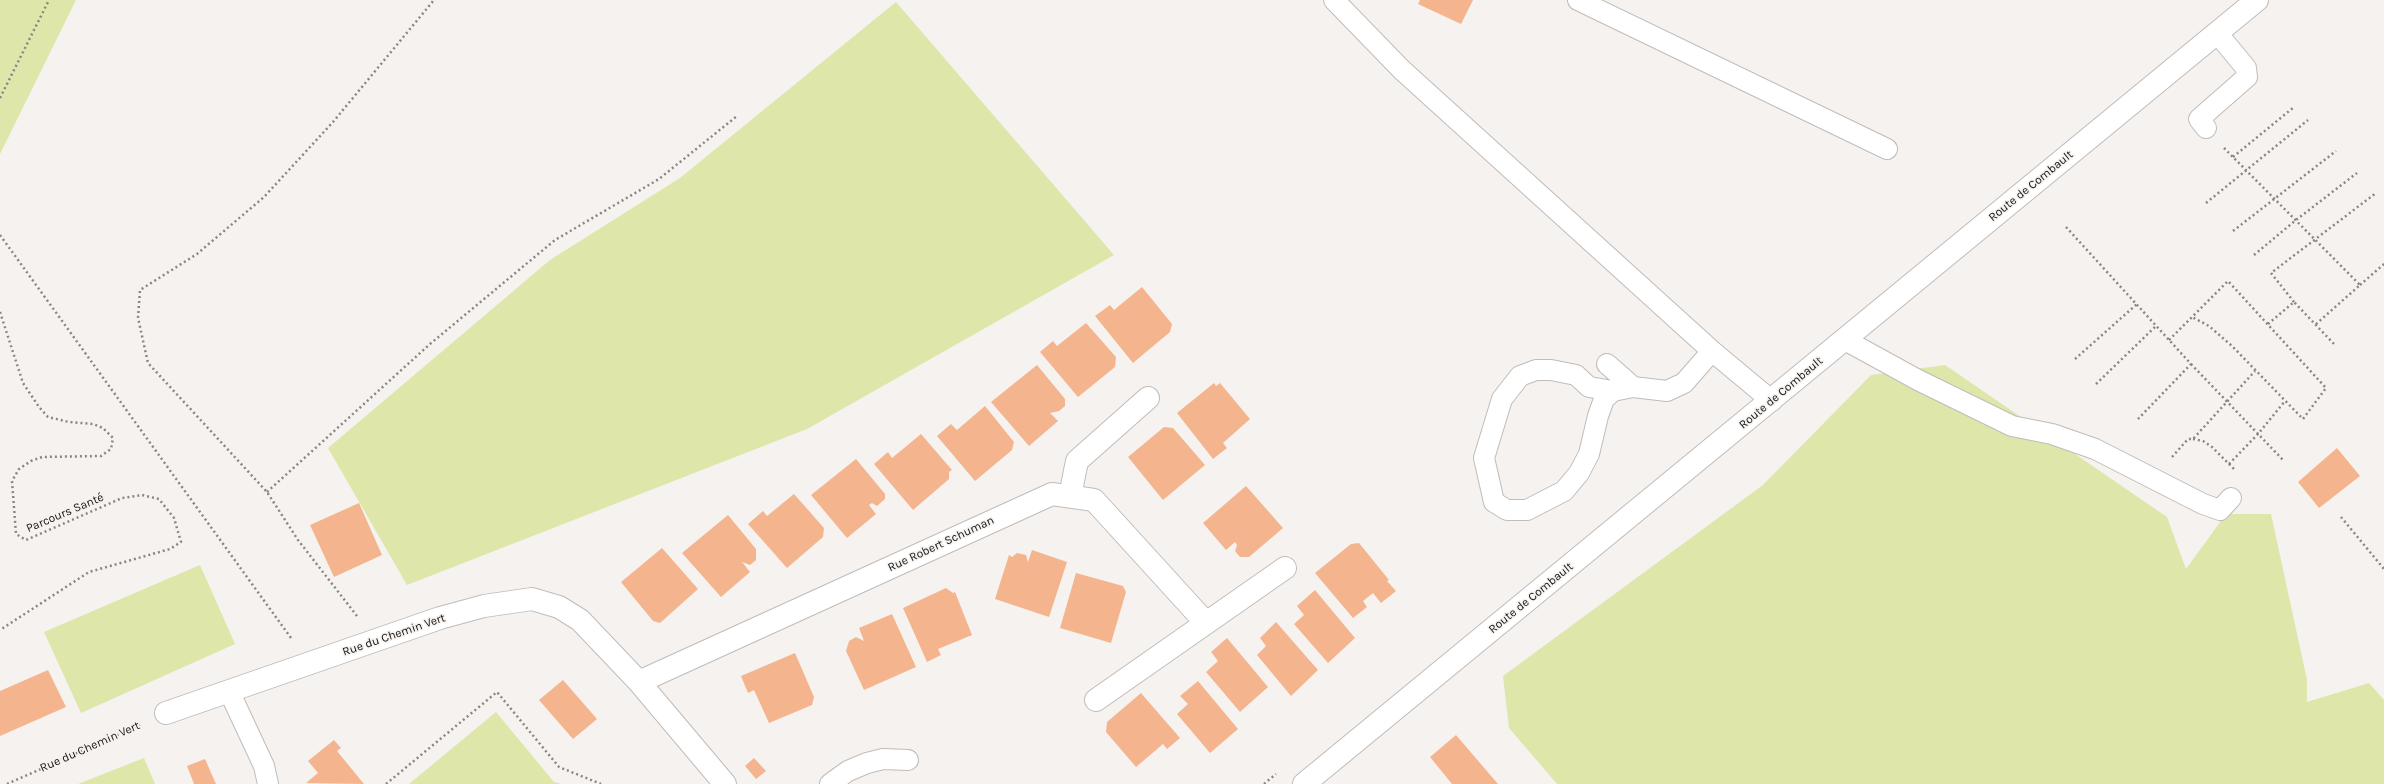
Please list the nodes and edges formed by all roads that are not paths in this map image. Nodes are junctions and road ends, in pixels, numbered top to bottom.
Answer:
1 (1334, 0) edge
2 (1578, 0) edge
3 (2257, 0) edge
4 (2217, 33) junction
5 (2206, 128) road end
6 (1887, 149) dead end
7 (1845, 340) junction
8 (1712, 351) junction
9 (1607, 364) dead end
10 (1633, 387) junction
11 (1613, 391) junction
12 (1148, 398) dead end
13 (1772, 401) junction
14 (1070, 496) junction
15 (2231, 498) road end
16 (1285, 568) dead end
17 (1206, 623) junction
18 (639, 682) junction
19 (229, 691) junction
20 (1096, 700) dead end
21 (166, 713) road end
22 (908, 760) dead end
23 (268, 784) edge
24 (725, 784) edge
25 (830, 784) edge
26 (1304, 784) edge

1 - 8 lane
2 - 6 lane
3 - 4 street, Route de Combault
4 - 5 lane
4 - 7 street, Route de Combault
7 - 13 street, Route de Combault
7 - 15 lane
8 - 10 lane
8 - 13 lane
9 - 10 lane
10 - 11 lane
11 - 11 lane
12 - 14 street
13 - 26 street, Route de Combault
14 - 17 street, Rue Robert Schuman
14 - 18 street, Rue Robert Schuman
16 - 17 street
17 - 20 street
18 - 19 street, Rue du Chemin Vert
18 - 24 street, Rue du Chemin Vert
19 - 21 street, Rue du Chemin Vert
19 - 23 lane
22 - 25 lane

